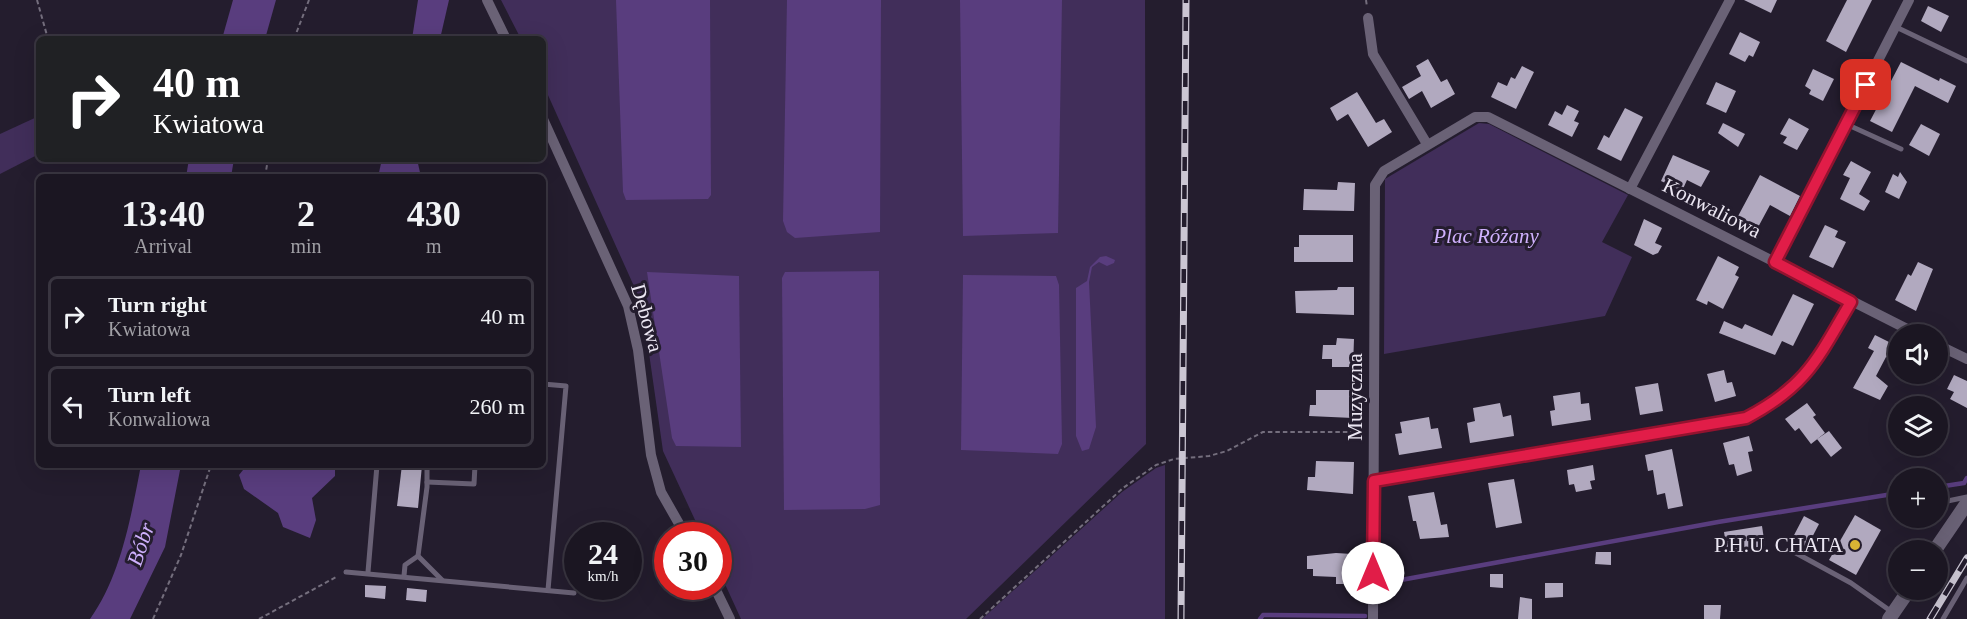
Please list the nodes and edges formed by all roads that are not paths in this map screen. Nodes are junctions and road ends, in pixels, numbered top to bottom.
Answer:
1 (487, 0) edge
2 (1730, 0) edge
3 (1909, 0) edge
4 (1368, 18) dead end
5 (1896, 27) junction
6 (505, 36) edge
7 (1967, 62) edge
8 (1846, 124) junction
9 (546, 126) edge
10 (1427, 144) junction
11 (1901, 149) dead end
12 (1630, 189) junction
13 (1775, 262) junction
14 (1851, 302) junction
15 (1896, 324) edge
16 (1948, 350) edge
17 (1967, 359) edge
18 (546, 384) edge
19 (377, 468) edge
20 (427, 468) edge
21 (475, 468) edge
22 (1374, 481) junction
23 (427, 482) junction
24 (1967, 497) edge
25 (1948, 501) edge
26 (1967, 503) edge
27 (678, 522) edge
28 (1942, 540) edge
29 (1794, 552) dead end
30 (418, 556) junction
31 (346, 572) road end
32 (368, 572) junction
33 (404, 576) junction
34 (1967, 578) edge
35 (442, 580) junction
36 (548, 590) junction
37 (564, 592) edge
38 (721, 600) edge
39 (1902, 600) edge
40 (1891, 616) edge
41 (730, 619) edge
42 (1373, 619) edge
43 (1943, 619) edge

1 - 6 street
2 - 12 street
3 - 5 street
4 - 10 street
5 - 7 lane
5 - 8 street
8 - 11 lane
8 - 13 street
9 - 27 street, Dębowa
10 - 12 street, Konwaliowa
10 - 22 street, Muzyczna
12 - 13 street, Konwaliowa
13 - 14 street, Konwaliowa
14 - 15 street, Konwaliowa
14 - 22 street
16 - 17 street
18 - 36 lane
19 - 32 lane
20 - 23 lane
21 - 23 lane
22 - 42 street, Muzyczna
23 - 30 lane
24 - 25 lane
26 - 28 street
29 - 40 lane
30 - 33 lane
30 - 35 lane
31 - 32 lane
32 - 33 lane
33 - 35 lane
34 - 43 lane
35 - 36 lane
36 - 37 lane
38 - 41 street
39 - 40 street

